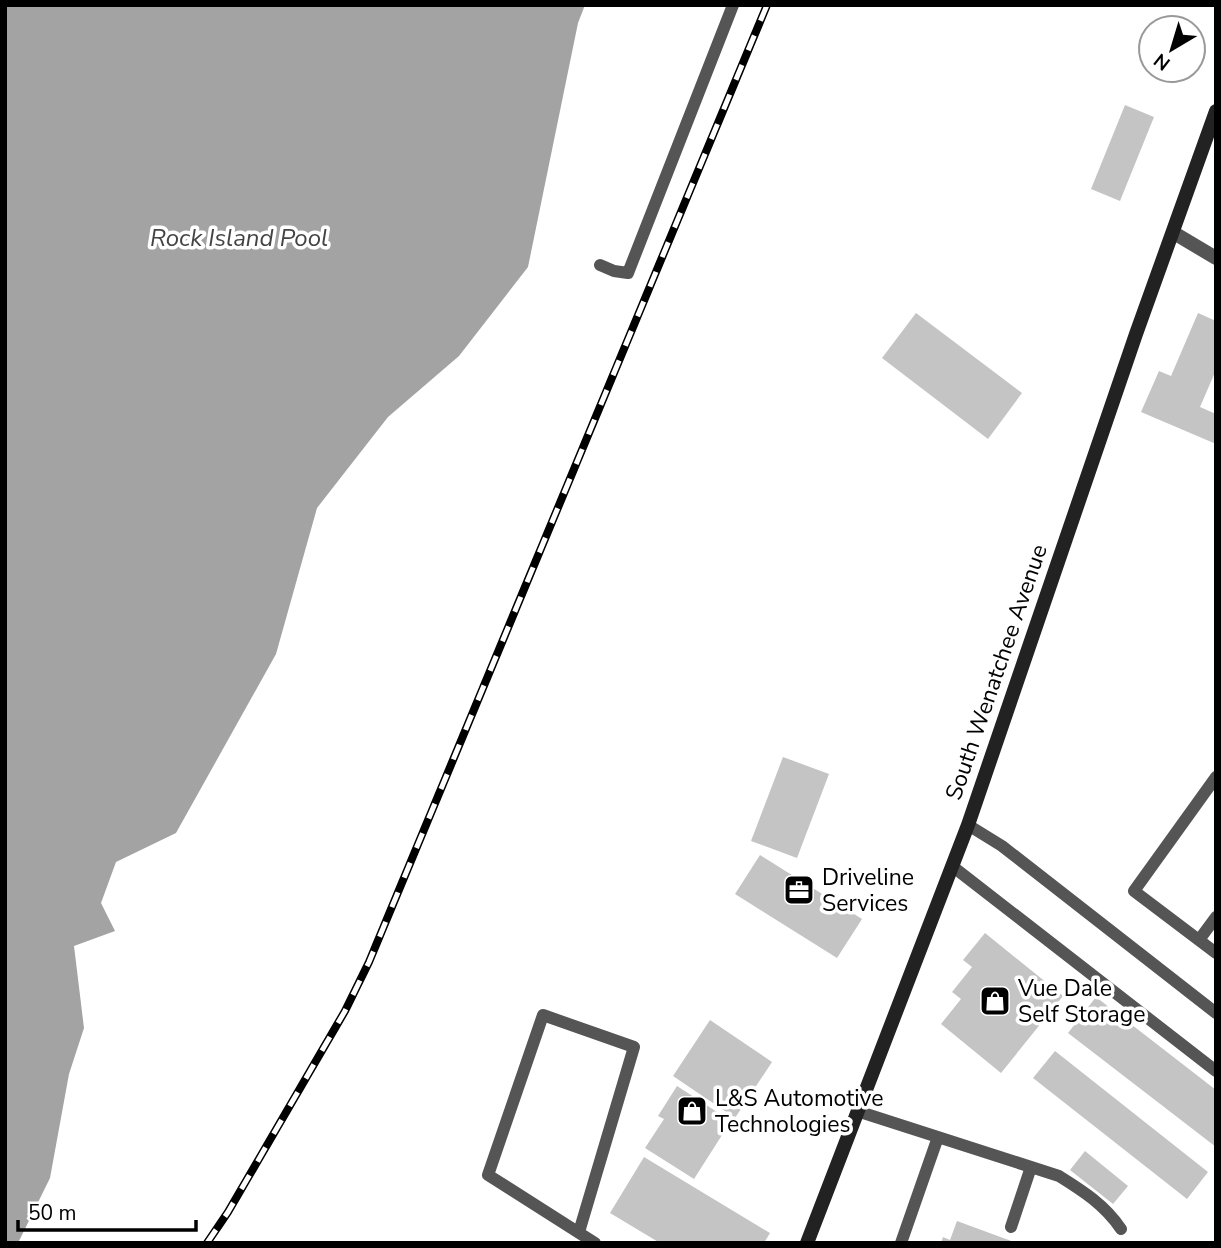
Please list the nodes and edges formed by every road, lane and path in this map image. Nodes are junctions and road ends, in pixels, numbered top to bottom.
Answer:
1 (733, 5) edge
2 (1216, 111) edge
3 (1174, 233) junction
4 (1216, 258) edge
5 (600, 265) dead end
6 (1216, 777) edge
7 (968, 825) junction
8 (952, 866) junction
9 (1216, 917) edge
10 (1199, 940) junction
11 (1216, 953) edge
12 (1216, 1013) edge
13 (1216, 1071) edge
14 (857, 1111) junction
15 (938, 1137) junction
16 (1031, 1167) junction
17 (1011, 1227) dead end
18 (1121, 1229) dead end
19 (579, 1232) junction
20 (811, 1242) edge
21 (596, 1243) edge
22 (901, 1243) edge

1 - 5 lane
2 - 3 main road, South Wenatchee Avenue
3 - 4 street
3 - 7 main road, South Wenatchee Avenue
6 - 10 lane
7 - 8 main road, South Wenatchee Avenue
7 - 12 lane
8 - 13 lane
8 - 14 main road, South Wenatchee Avenue
9 - 10 lane
10 - 11 lane
14 - 15 lane
14 - 20 main road, South Wenatchee Avenue
15 - 16 lane
15 - 22 lane
16 - 17 lane
16 - 18 lane
19 - 19 lane
19 - 21 lane

